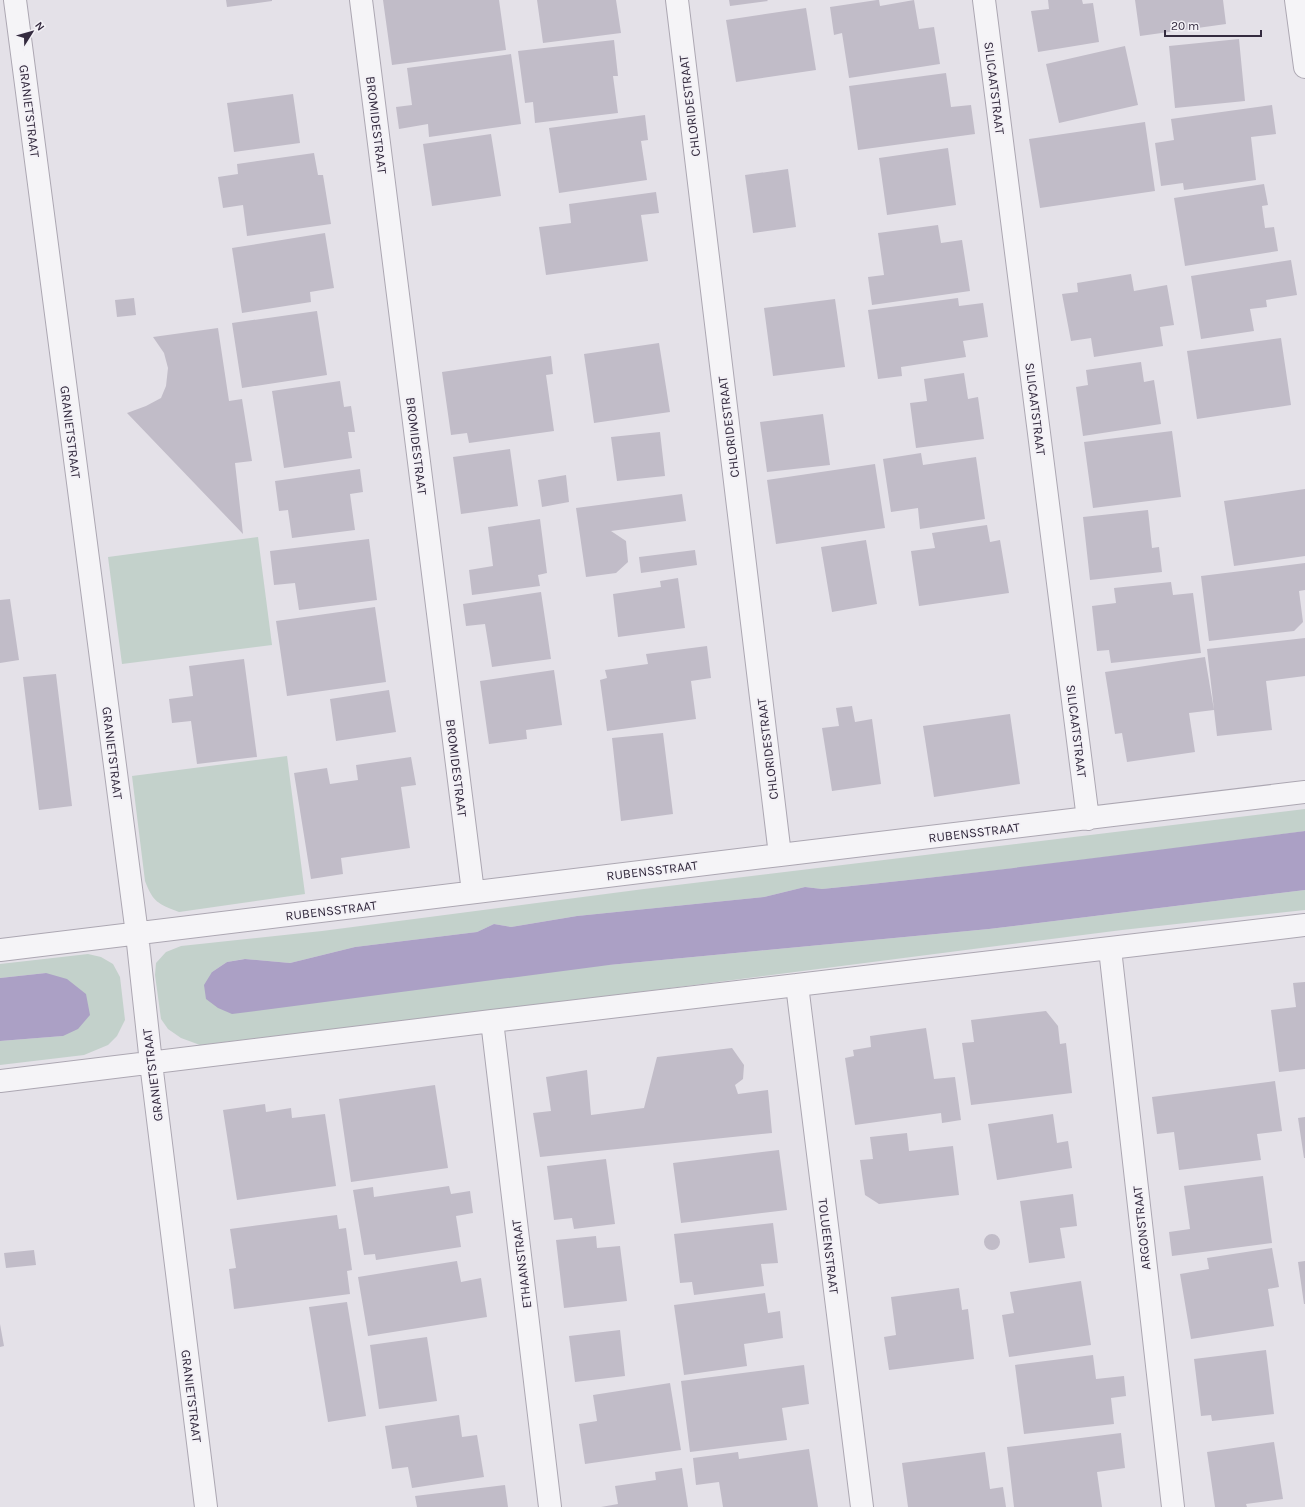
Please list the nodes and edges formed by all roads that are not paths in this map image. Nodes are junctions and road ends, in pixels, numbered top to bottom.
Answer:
1 (15, 0) edge
2 (361, 0) edge
3 (677, 0) edge
4 (984, 0) edge
5 (1296, 0) edge
6 (1305, 67) edge
7 (1305, 792) edge
8 (1088, 819) junction
9 (780, 855) junction
10 (472, 892) junction
11 (1305, 925) edge
12 (137, 934) junction
13 (1110, 949) junction
14 (0, 950) edge
15 (797, 985) junction
16 (492, 1021) junction
17 (150, 1063) junction
18 (0, 1081) edge
19 (206, 1507) edge
20 (550, 1507) edge
21 (862, 1507) edge
22 (1173, 1507) edge

1 - 12 street, GRANIETSTRAAT
2 - 10 street, BROMIDESTRAAT
3 - 9 street, CHLORIDESTRAAT
4 - 8 street, SILICAATSTRAAT
5 - 6 street
7 - 8 street, RUBENSSTRAAT
8 - 9 street, RUBENSSTRAAT
9 - 10 street, RUBENSSTRAAT
10 - 12 street, RUBENSSTRAAT
11 - 13 street
12 - 14 street, RUBENSSTRAAT
12 - 17 street, GRANIETSTRAAT
13 - 15 street
13 - 22 street, ARGONSTRAAT
15 - 16 street
15 - 21 street, TOLUEENSTRAAT
16 - 17 street
16 - 20 street, ETHAANSTRAAT
17 - 18 street
17 - 19 street, GRANIETSTRAAT

